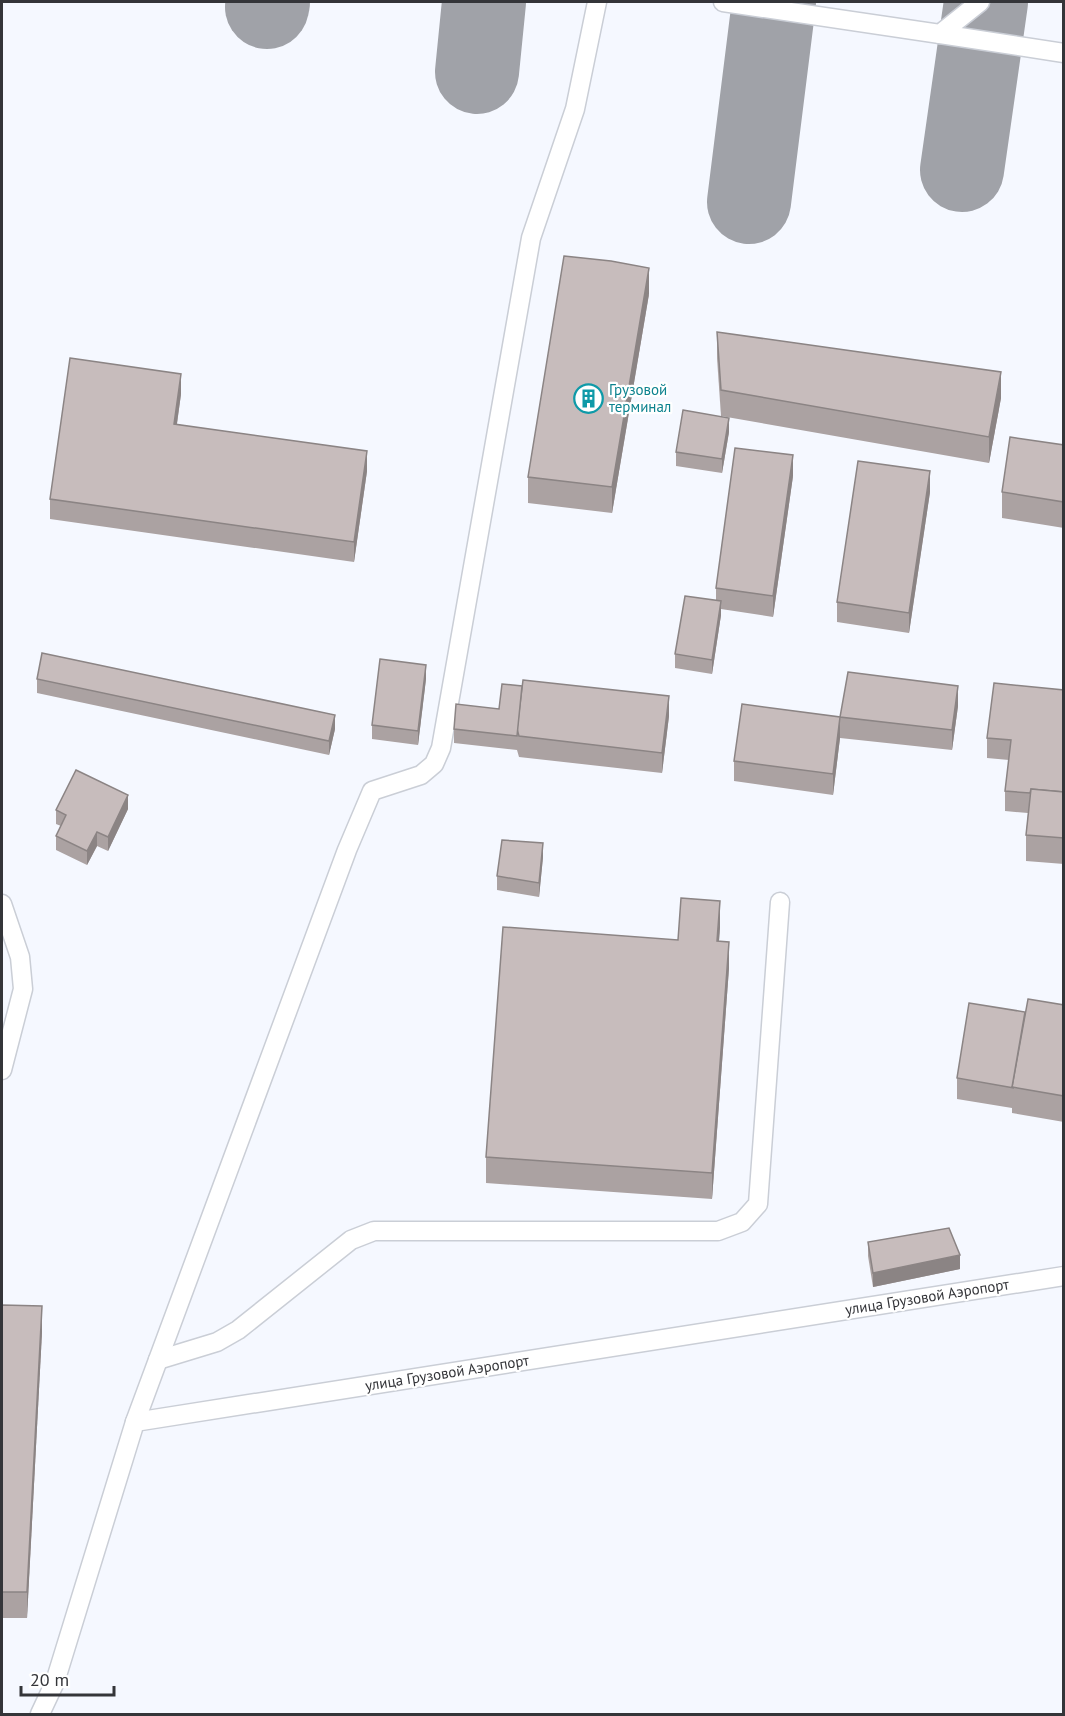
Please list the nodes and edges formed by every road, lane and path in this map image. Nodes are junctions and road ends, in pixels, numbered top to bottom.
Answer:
1 (597, 2) edge
2 (723, 2) edge
3 (980, 2) edge
4 (940, 34) junction
5 (1064, 53) edge
6 (780, 902) dead end
7 (2, 904) edge
8 (11, 956) edge
9 (2, 1070) edge
10 (1064, 1276) edge
11 (158, 1360) junction
12 (135, 1422) junction
13 (40, 1714) edge

1 - 11 lane
2 - 4 lane
3 - 4 lane
4 - 5 lane
6 - 11 lane
7 - 8 lane
8 - 9 lane
10 - 12 lane, улица Грузовой Аэропорт
11 - 12 lane
12 - 13 lane

